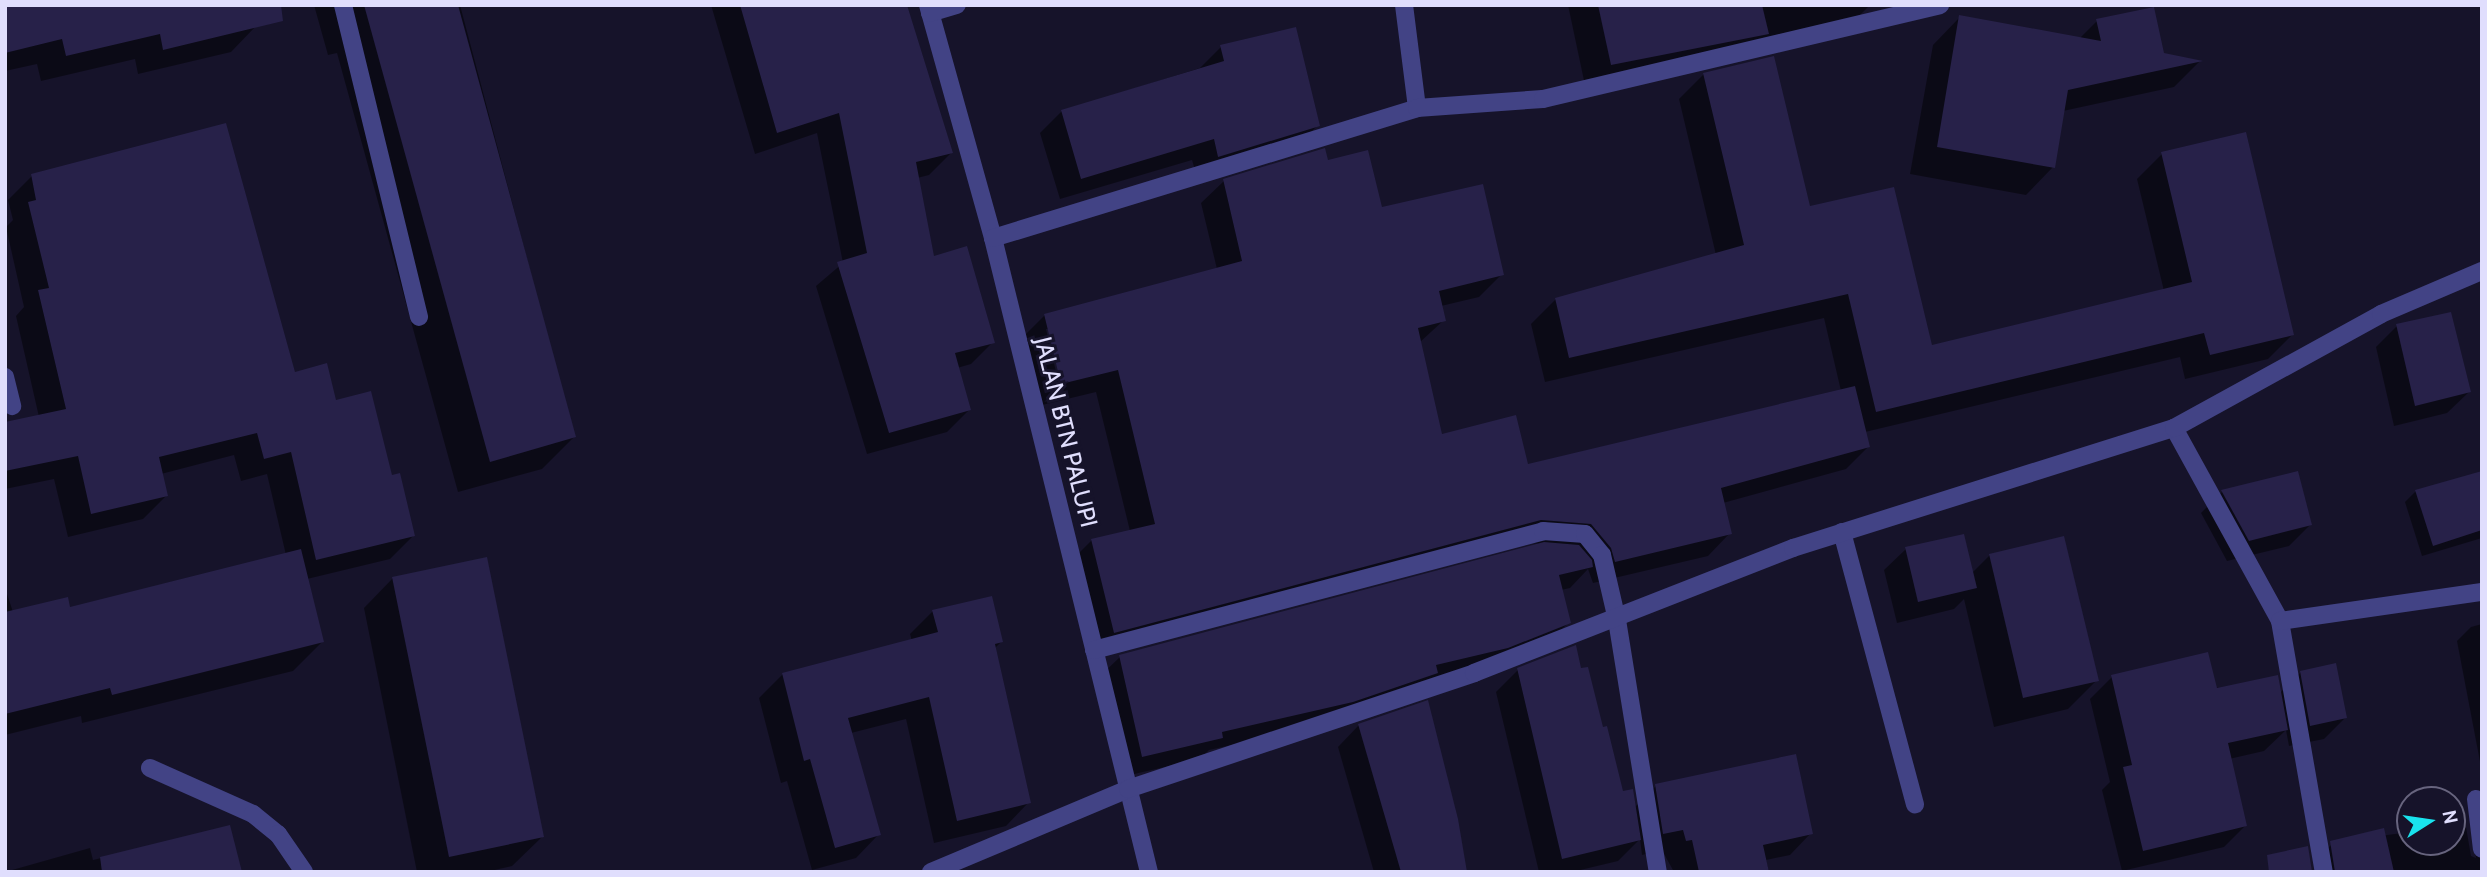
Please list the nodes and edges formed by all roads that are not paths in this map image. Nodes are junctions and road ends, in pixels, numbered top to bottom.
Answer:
1 (343, 5) edge
2 (957, 5) edge
3 (1404, 5) edge
4 (1940, 5) edge
5 (929, 9) edge
6 (1417, 108) junction
7 (993, 238) junction
8 (2482, 271) edge
9 (418, 317) dead end
10 (5, 377) edge
11 (12, 406) dead end
12 (2174, 428) junction
13 (1842, 532) junction
14 (2482, 592) edge
15 (1618, 620) junction
16 (2280, 621) junction
17 (1094, 650) junction
18 (150, 768) dead end
19 (1128, 789) junction
20 (2476, 799) dead end
21 (1915, 804) dead end
22 (2482, 849) edge
23 (304, 872) edge
24 (932, 872) edge
25 (1149, 872) edge
26 (1658, 872) edge
27 (2324, 872) edge

1 - 9 street
2 - 5 street
3 - 6 street
4 - 6 street
5 - 7 street, JALAN BTN PALUPI
6 - 7 street
7 - 17 street, JALAN BTN PALUPI
8 - 12 street
10 - 11 street
12 - 13 street
12 - 16 street
13 - 15 street
13 - 21 street
14 - 16 street
15 - 17 street
15 - 19 street
15 - 26 street
16 - 27 street
17 - 19 street, JALAN BTN PALUPI
18 - 23 street
19 - 24 street
19 - 25 street, JALAN BTN PALUPI
20 - 22 street

